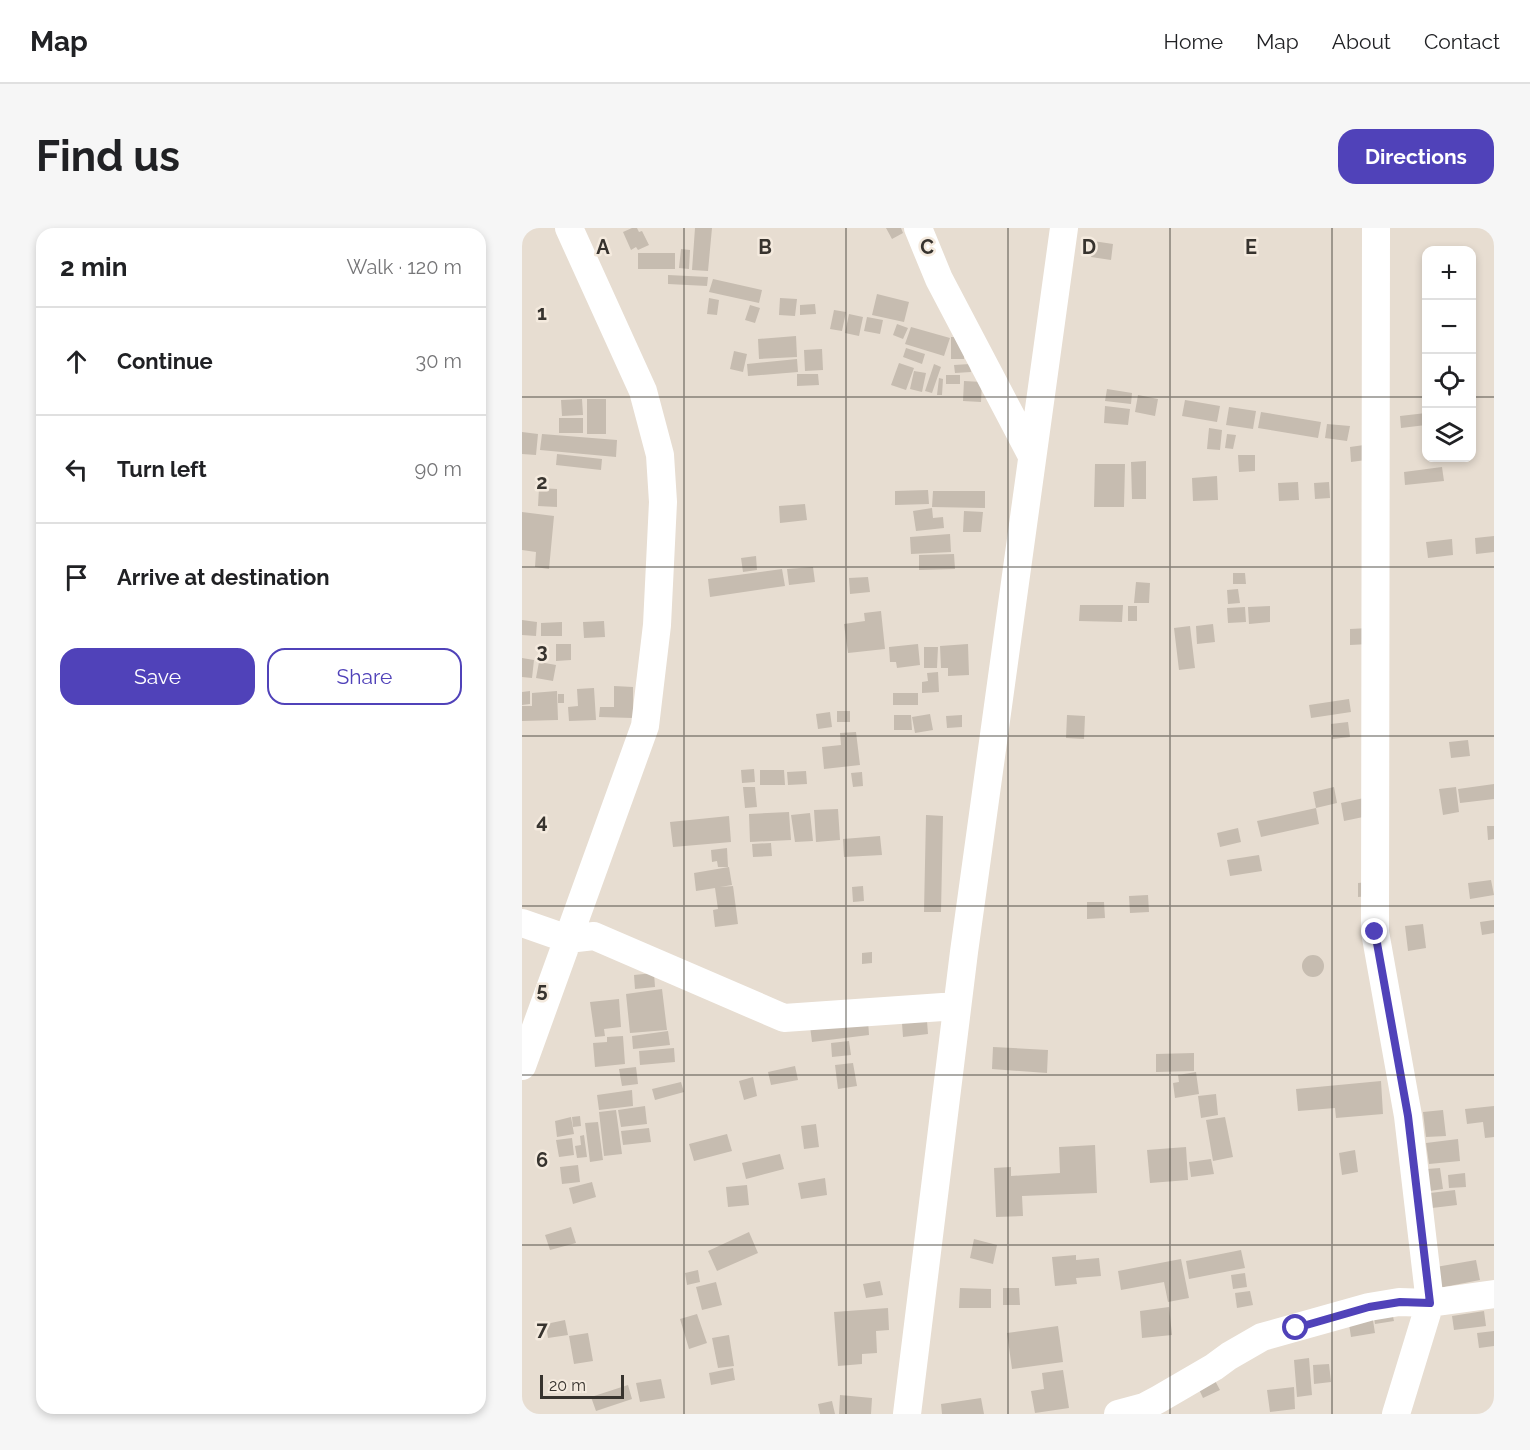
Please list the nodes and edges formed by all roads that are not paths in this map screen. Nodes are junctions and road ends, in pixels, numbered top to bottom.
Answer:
1 (569, 228) edge
2 (918, 228) edge
3 (1064, 228) edge
4 (1376, 228) edge
5 (1032, 456) junction
6 (522, 923) edge
7 (568, 939) junction
8 (957, 1006) junction
9 (522, 1066) edge
10 (1494, 1294) edge
11 (1430, 1303) junction
12 (907, 1414) edge
13 (1118, 1414) edge
14 (1396, 1414) edge

1 - 7 street
2 - 5 street
3 - 5 street
4 - 11 street
5 - 8 street
6 - 7 street
7 - 8 street
7 - 9 street
8 - 12 street
10 - 11 street
11 - 13 street
11 - 14 street

